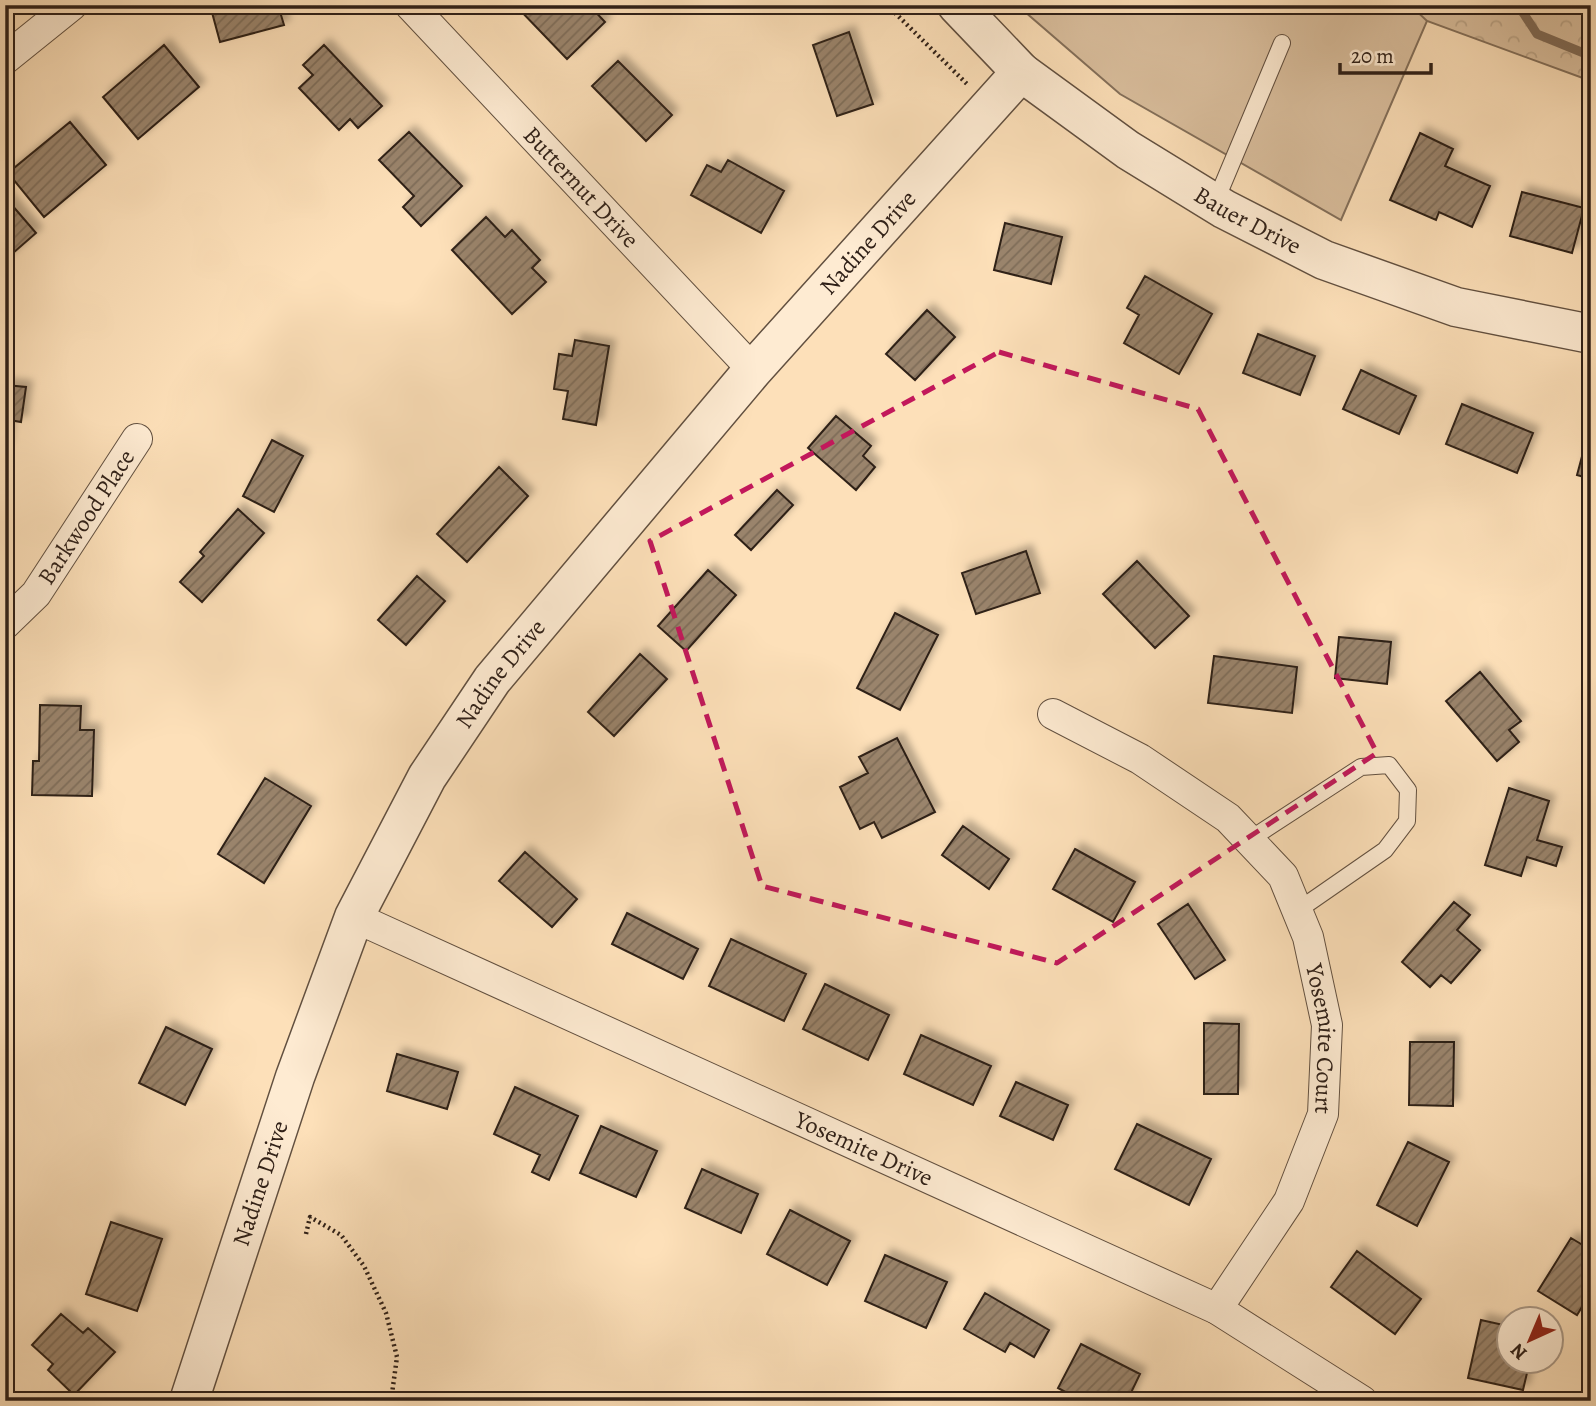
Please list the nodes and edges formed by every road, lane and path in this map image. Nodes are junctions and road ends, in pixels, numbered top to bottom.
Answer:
1 (72, 5) edge
2 (410, 5) edge
3 (887, 5) edge
4 (957, 5) edge
5 (1282, 43) dead end
6 (5, 59) edge
7 (1021, 72) junction
8 (992, 104) junction
9 (1214, 203) junction
10 (1591, 334) edge
11 (753, 370) junction
12 (137, 439) dead end
13 (5, 624) edge
14 (1052, 713) dead end
15 (1249, 840) junction
16 (1297, 911) junction
17 (354, 917) junction
18 (306, 1234) dead end
19 (1217, 1309) junction
20 (189, 1401) edge
21 (391, 1401) edge
22 (1362, 1401) edge

1 - 6 street
2 - 11 street, Butternut Drive
3 - 8 path
4 - 7 street, Bauer Drive
5 - 9 lane
7 - 8 street, Nadine Drive
7 - 9 street, Bauer Drive
8 - 11 street, Nadine Drive
9 - 10 street, Bauer Drive
11 - 17 street, Nadine Drive
12 - 13 street, Barkwood Place
14 - 15 street, Yosemite Court
15 - 16 street, Yosemite Court
15 - 16 lane
16 - 19 street, Yosemite Court
17 - 19 street, Yosemite Drive
17 - 20 street, Nadine Drive
18 - 21 path
19 - 22 street, Yosemite Drive

